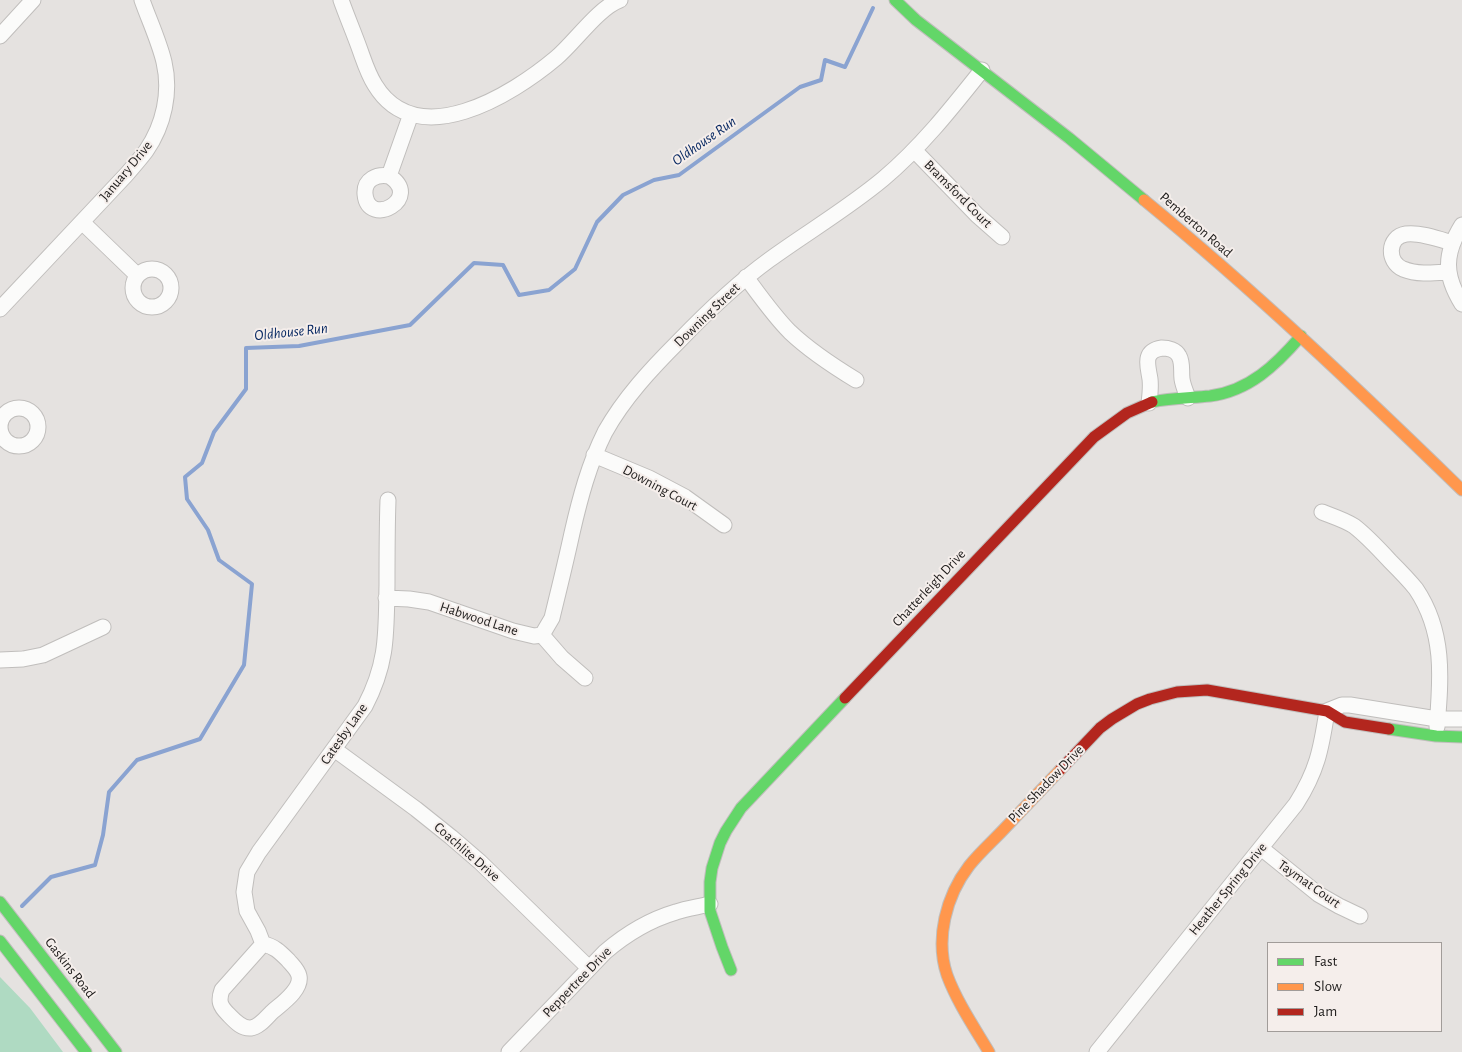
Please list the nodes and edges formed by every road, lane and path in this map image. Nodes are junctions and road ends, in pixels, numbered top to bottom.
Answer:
1 (34, 0) edge
2 (142, 0) edge
3 (341, 0) edge
4 (620, 0) edge
5 (895, 0) edge
6 (0, 36) edge
7 (982, 70) junction
8 (411, 114) junction
9 (915, 151) junction
10 (389, 176) dead end
11 (82, 222) junction
12 (1462, 225) edge
13 (1002, 236) dead end
14 (1452, 243) junction
15 (1449, 272) junction
16 (137, 275) dead end
17 (746, 278) junction
18 (1462, 304) edge
19 (0, 309) edge
20 (1301, 336) junction
21 (856, 380) dead end
22 (1188, 398) junction
23 (1149, 403) junction
24 (594, 455) junction
25 (1462, 490) edge
26 (388, 500) dead end
27 (1322, 512) dead end
28 (724, 525) dead end
29 (386, 598) junction
30 (103, 627) dead end
31 (542, 635) junction
32 (0, 660) edge
33 (585, 678) dead end
34 (1327, 711) junction
35 (1437, 719) junction
36 (1462, 719) edge
37 (1436, 736) junction
38 (1462, 737) edge
39 (334, 749) junction
40 (1261, 848) junction
41 (0, 902) edge
42 (710, 904) junction
43 (1360, 916) dead end
44 (0, 941) edge
45 (263, 944) junction
46 (590, 968) junction
47 (731, 970) dead end
48 (86, 1052) edge
49 (116, 1052) edge
50 (509, 1052) edge
51 (989, 1052) edge
52 (1098, 1052) edge

1 - 6 street
2 - 11 street, January Drive
3 - 8 street
4 - 8 street
5 - 7 street, Pemberton Road
7 - 9 street, Downing Street
7 - 20 street, Pemberton Road
8 - 10 street
9 - 13 street, Bramsford Court
9 - 17 street, Downing Street
11 - 16 street
11 - 19 street, January Drive
12 - 14 street
14 - 15 street
14 - 15 street
15 - 18 street
17 - 21 street
17 - 24 street, Downing Street
20 - 22 street, Chatterleigh Drive
20 - 25 street, Pemberton Road
22 - 23 street, Chatterleigh Drive
22 - 23 street
23 - 42 street, Chatterleigh Drive
24 - 28 street, Downing Court
24 - 31 street, Downing Street
26 - 29 street, Catesby Lane
27 - 35 street
29 - 31 street, Habwood Lane
29 - 39 street, Catesby Lane
30 - 32 street
31 - 33 street
34 - 35 street, Pine Shadow Drive
34 - 37 street, Pine Shadow Drive
34 - 40 street, Heather Spring Drive
34 - 51 street, Pine Shadow Drive
35 - 36 street, Pine Shadow Drive
35 - 37 street
37 - 38 street, Pine Shadow Drive
39 - 45 street, Catesby Lane
39 - 46 street, Coachlite Drive
40 - 43 street, Taymat Court
40 - 52 street, Heather Spring Drive
41 - 49 street, Gaskins Road
42 - 46 street, Peppertree Drive
42 - 47 street, Chatterleigh Drive
44 - 48 street
45 - 45 street
46 - 50 street, Peppertree Drive

